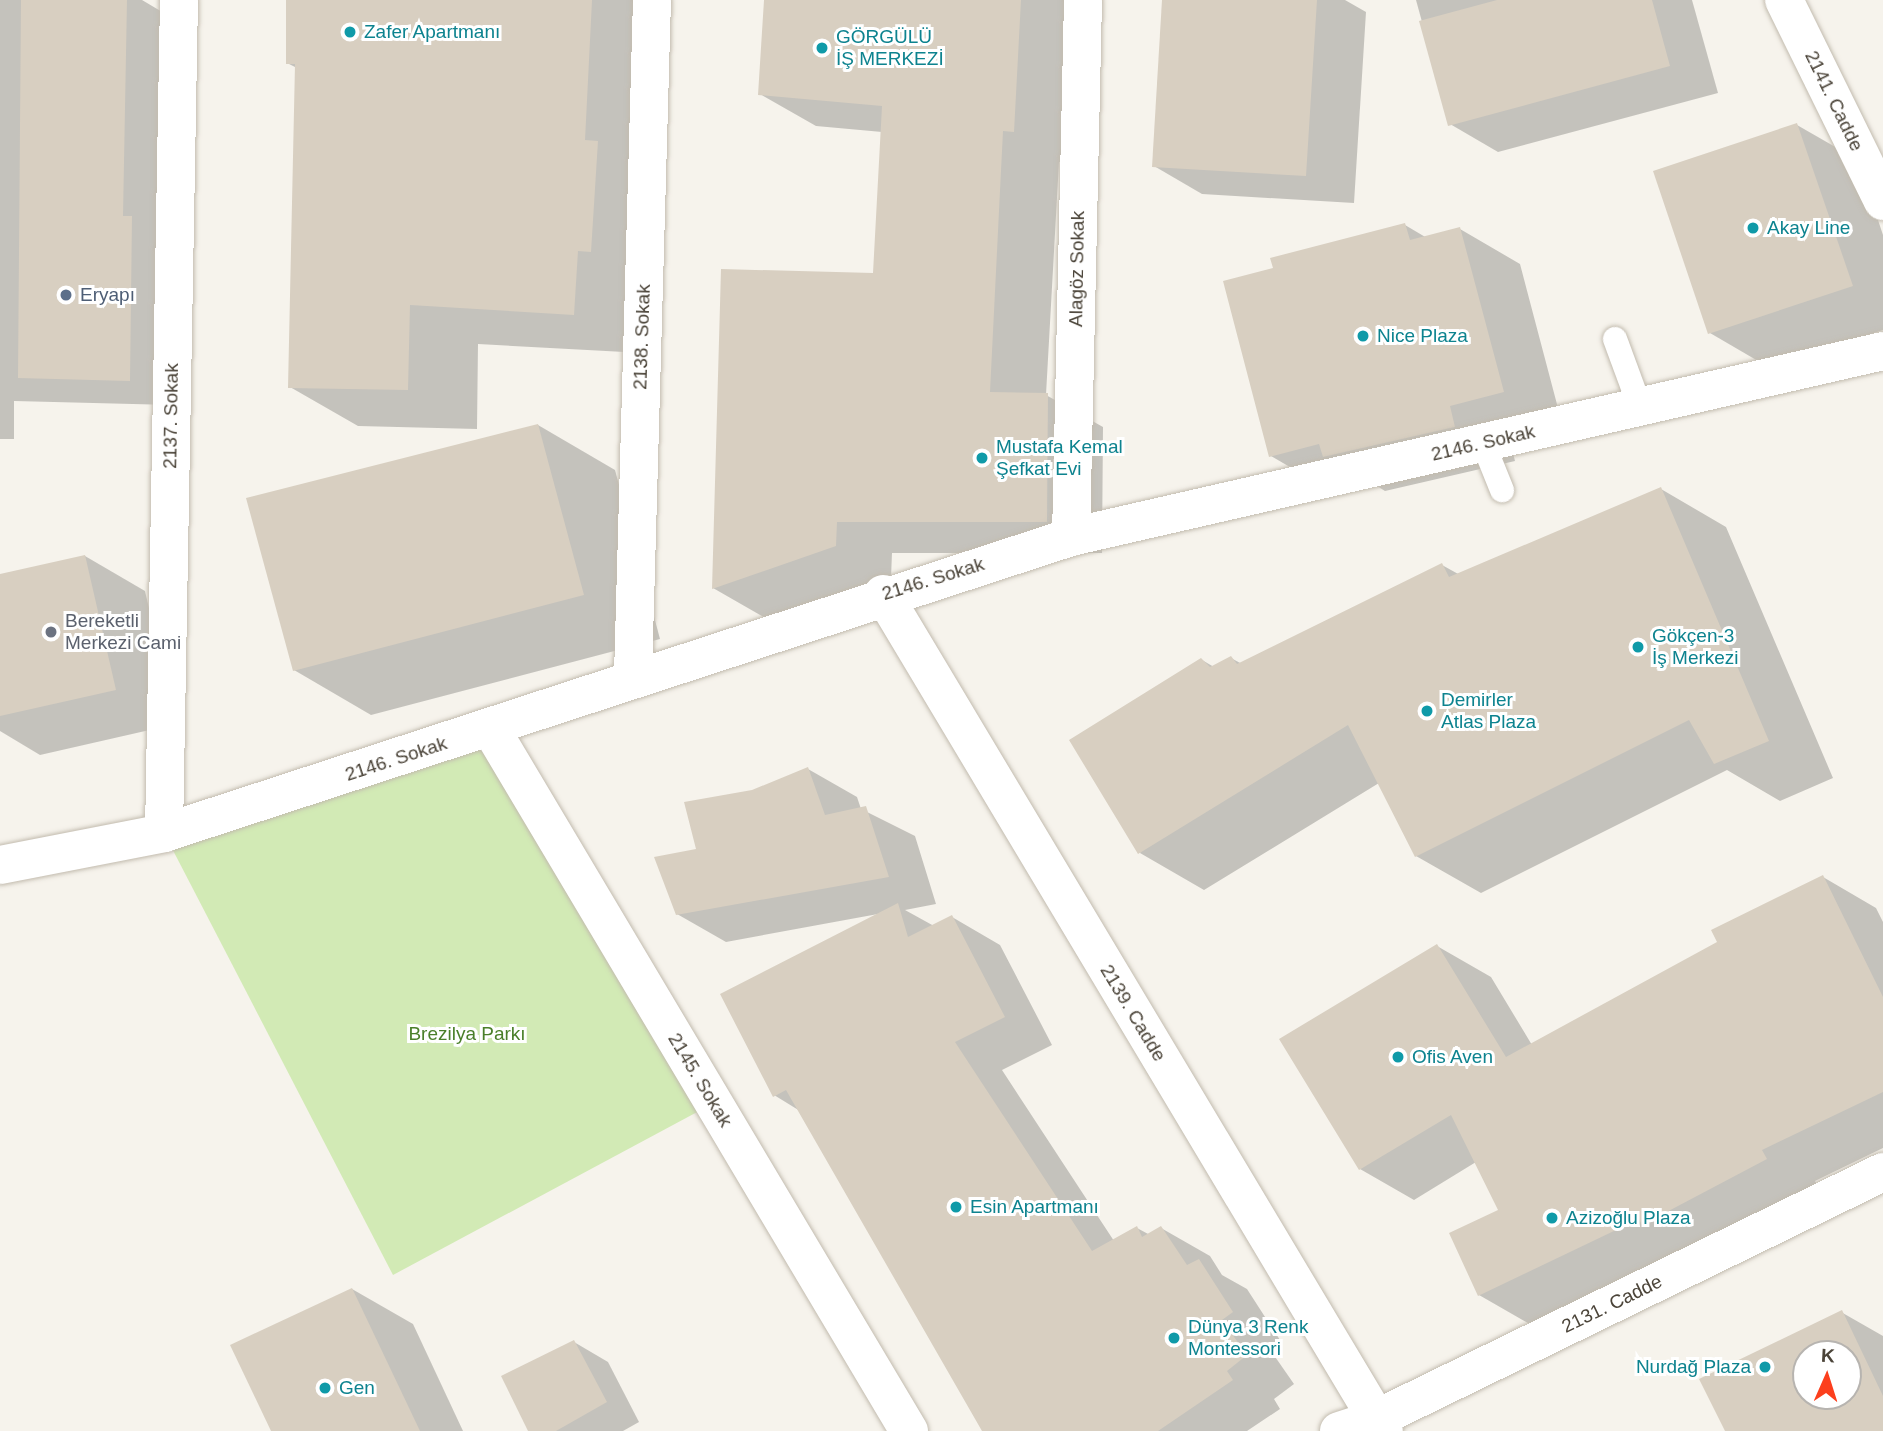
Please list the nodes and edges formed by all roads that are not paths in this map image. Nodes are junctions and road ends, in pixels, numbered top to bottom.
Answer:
1 (178, 0) edge
2 (652, 0) edge
3 (1083, 0) edge
4 (1784, 0) edge
5 (1883, 201) edge
6 (1615, 339) dead end
7 (1883, 351) edge
8 (1640, 407) junction
9 (1483, 443) junction
10 (1502, 490) dead end
11 (1071, 537) junction
12 (883, 594) junction
13 (633, 675) junction
14 (491, 729) junction
15 (164, 833) junction
16 (0, 865) edge
17 (1883, 1172) edge
18 (1380, 1425) edge
19 (909, 1431) edge
20 (1339, 1431) edge

1 - 15 street, 2137. Sokak
2 - 13 street, 2138. Sokak
3 - 11 street, Alagöz Sokak
4 - 5 street, 2141. Cadde
6 - 8 lane
7 - 8 street, 2146. Sokak
8 - 9 street, 2146. Sokak
9 - 10 lane
9 - 11 street, 2146. Sokak
11 - 12 street, 2146. Sokak
12 - 13 street, 2146. Sokak
12 - 18 street, 2139. Cadde
13 - 14 street, 2146. Sokak
14 - 15 street, 2146. Sokak
14 - 19 street, 2145. Sokak
15 - 16 street, 2146. Sokak
17 - 18 street, 2131. Cadde
18 - 20 street, 2131. Cadde

